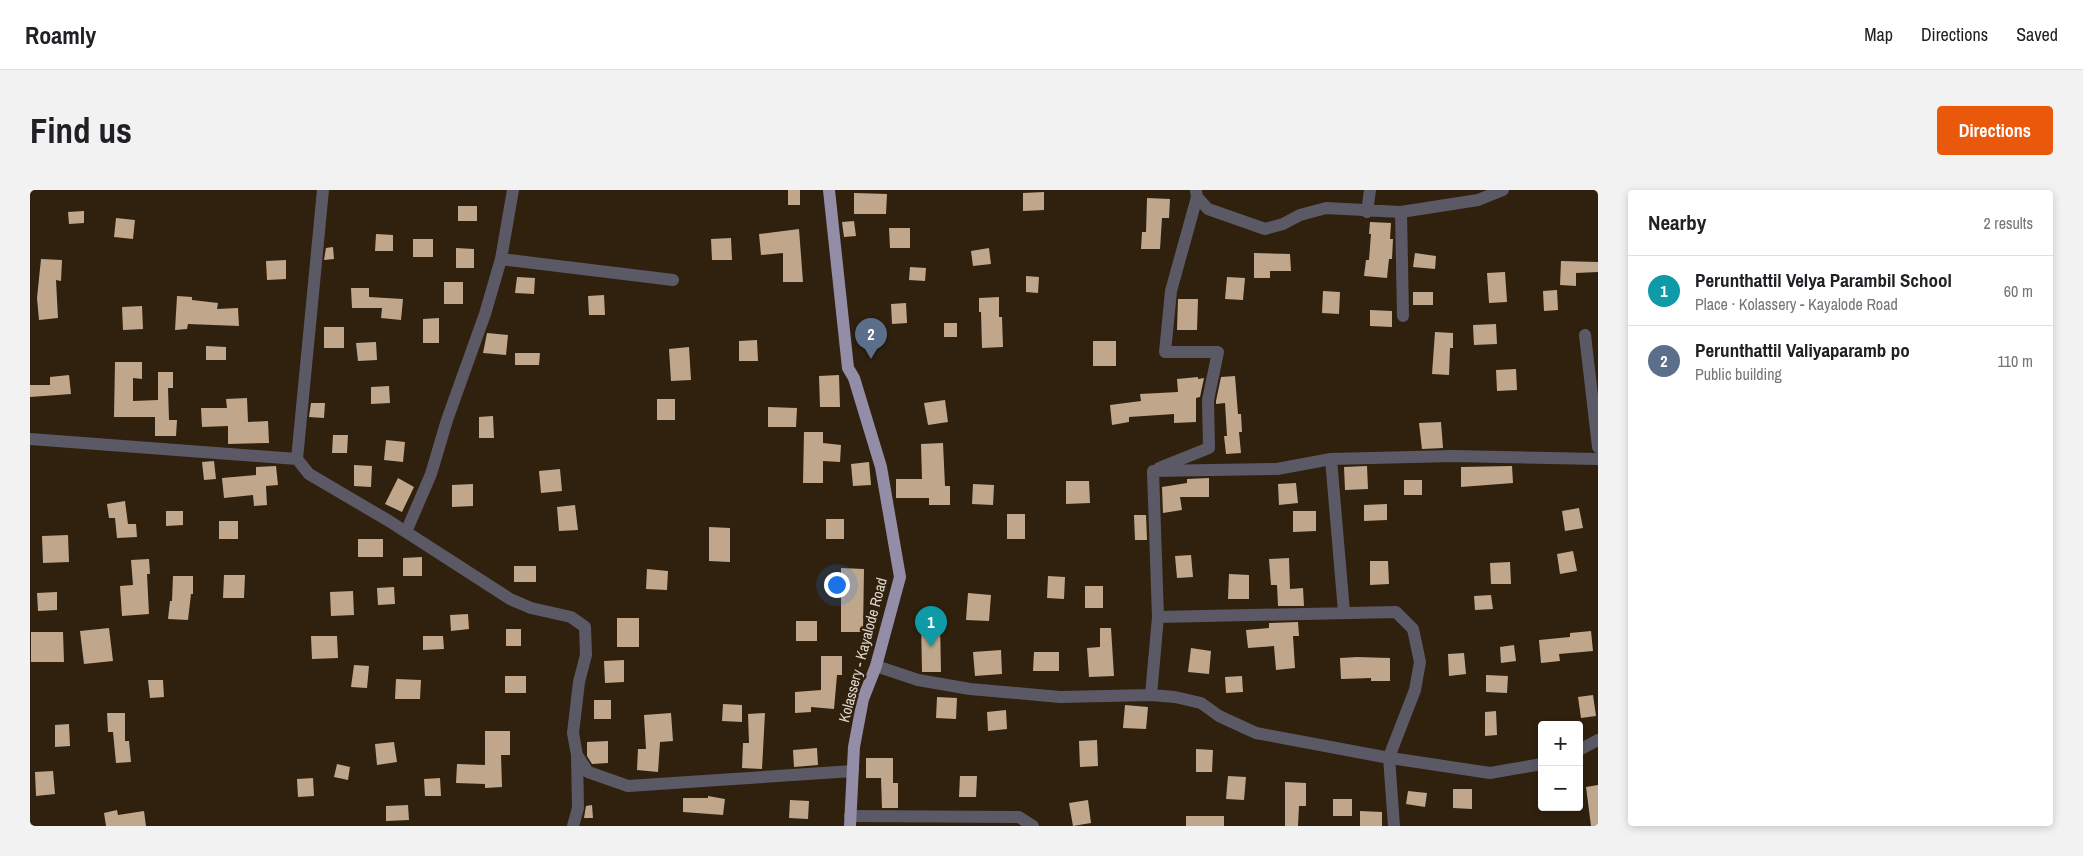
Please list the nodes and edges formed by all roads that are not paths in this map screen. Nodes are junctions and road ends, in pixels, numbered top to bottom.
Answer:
1 (324, 190) edge
2 (514, 190) edge
3 (829, 190) edge
4 (1370, 190) edge
5 (1503, 190) edge
6 (1196, 194) edge
7 (1367, 212) junction
8 (1402, 212) junction
9 (501, 259) junction
10 (673, 280) dead end
11 (1403, 316) dead end
12 (1586, 335) dead end
13 (30, 439) edge
14 (1598, 447) edge
15 (296, 459) junction
16 (1331, 459) junction
17 (1598, 459) edge
18 (1153, 471) junction
19 (406, 532) junction
20 (1344, 612) junction
21 (1158, 617) junction
22 (876, 666) junction
23 (1151, 696) junction
24 (1598, 740) edge
25 (1583, 748) edge
26 (577, 755) junction
27 (1389, 757) junction
28 (1538, 765) edge
29 (853, 771) junction
30 (850, 821) edge
31 (573, 826) edge
32 (1033, 826) edge
33 (1394, 826) edge

1 - 15 street
2 - 9 street
3 - 22 main road, Kolassery - Kayalode Road
4 - 7 street
5 - 8 street
6 - 7 street
6 - 18 street
7 - 8 street
8 - 11 street
9 - 10 street
9 - 19 street
12 - 14 street
13 - 15 street
15 - 19 street
16 - 17 street
16 - 18 street
16 - 20 street
18 - 21 street
19 - 26 street
20 - 21 street
20 - 27 street
21 - 23 street
22 - 23 street
22 - 29 main road, Kolassery - Kayalode Road
23 - 27 street
24 - 25 street
26 - 29 street
26 - 31 street
27 - 28 street
27 - 33 street
29 - 30 main road, Kolassery - Kayalode Road
30 - 32 street

